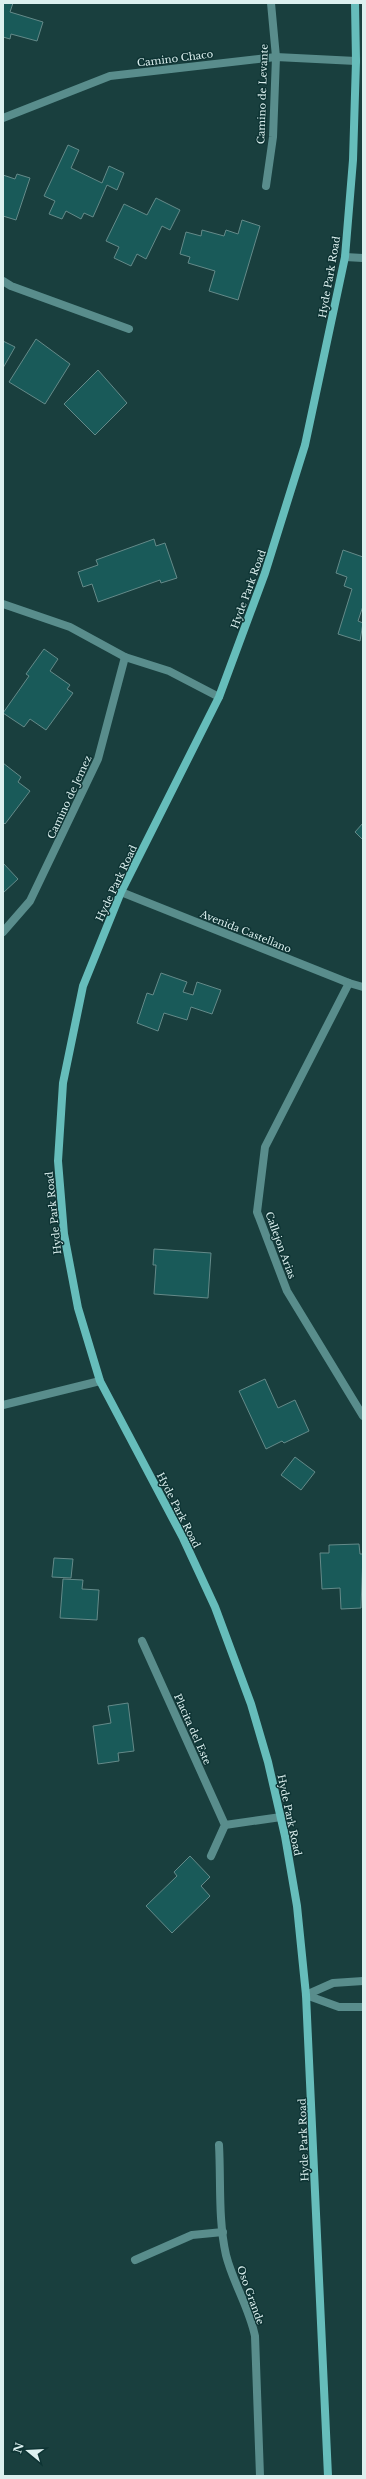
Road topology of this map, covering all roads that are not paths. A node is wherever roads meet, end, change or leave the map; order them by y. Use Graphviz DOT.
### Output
graph roads {
  1 [pos="270,3"];
  2 [pos="355,3"];
  3 [pos="276,57"];
  4 [pos="356,61"];
  5 [pos="3,118"];
  6 [pos="266,186"];
  7 [pos="345,257"];
  8 [pos="363,258"];
  9 [pos="3,281"];
  10 [pos="129,329"];
  11 [pos="3,604"];
  12 [pos="125,657"];
  13 [pos="219,697"];
  14 [pos="121,892"];
  15 [pos="3,932"];
  16 [pos="349,983"];
  17 [pos="363,986"];
  18 [pos="100,1381"];
  19 [pos="3,1405"];
  20 [pos="363,1416"];
  21 [pos="142,1641"];
  22 [pos="281,1817"];
  23 [pos="225,1825"];
  24 [pos="210,1856"];
  25 [pos="363,1980"];
  26 [pos="306,1996"];
  27 [pos="363,2007"];
  28 [pos="219,2145"];
  29 [pos="223,2232"];
  30 [pos="135,2260"];
  31 [pos="260,2476"];
  32 [pos="328,2476"];
  1 -- 3 [label="street, Camino de Levante"];
  2 -- 4 [label="main road, Hyde Park Road"];
  3 -- 4 [label="street, Camino Chaco"];
  3 -- 5 [label="street, Camino Chaco"];
  3 -- 6 [label="street, Camino de Levante"];
  4 -- 7 [label="main road, Hyde Park Road"];
  7 -- 8 [label="street"];
  7 -- 13 [label="main road, Hyde Park Road"];
  9 -- 10 [label="street"];
  11 -- 12 [label="street"];
  12 -- 13 [label="street"];
  12 -- 15 [label="street, Camino de Jemez"];
  13 -- 14 [label="main road, Hyde Park Road"];
  14 -- 16 [label="street, Avenida Castellano"];
  14 -- 18 [label="main road, Hyde Park Road"];
  16 -- 17 [label="street, Avenida Castellano"];
  16 -- 20 [label="street, Callejon Arias"];
  18 -- 19 [label="street"];
  18 -- 22 [label="main road, Hyde Park Road"];
  21 -- 23 [label="street, Placita del Este"];
  22 -- 23 [label="street"];
  22 -- 26 [label="main road, Hyde Park Road"];
  23 -- 24 [label="street"];
  25 -- 26 [label="street"];
  26 -- 27 [label="street"];
  26 -- 32 [label="main road, Hyde Park Road"];
  28 -- 29 [label="street, Oso Grande"];
  29 -- 30 [label="street"];
  29 -- 31 [label="street, Oso Grande"];
}
